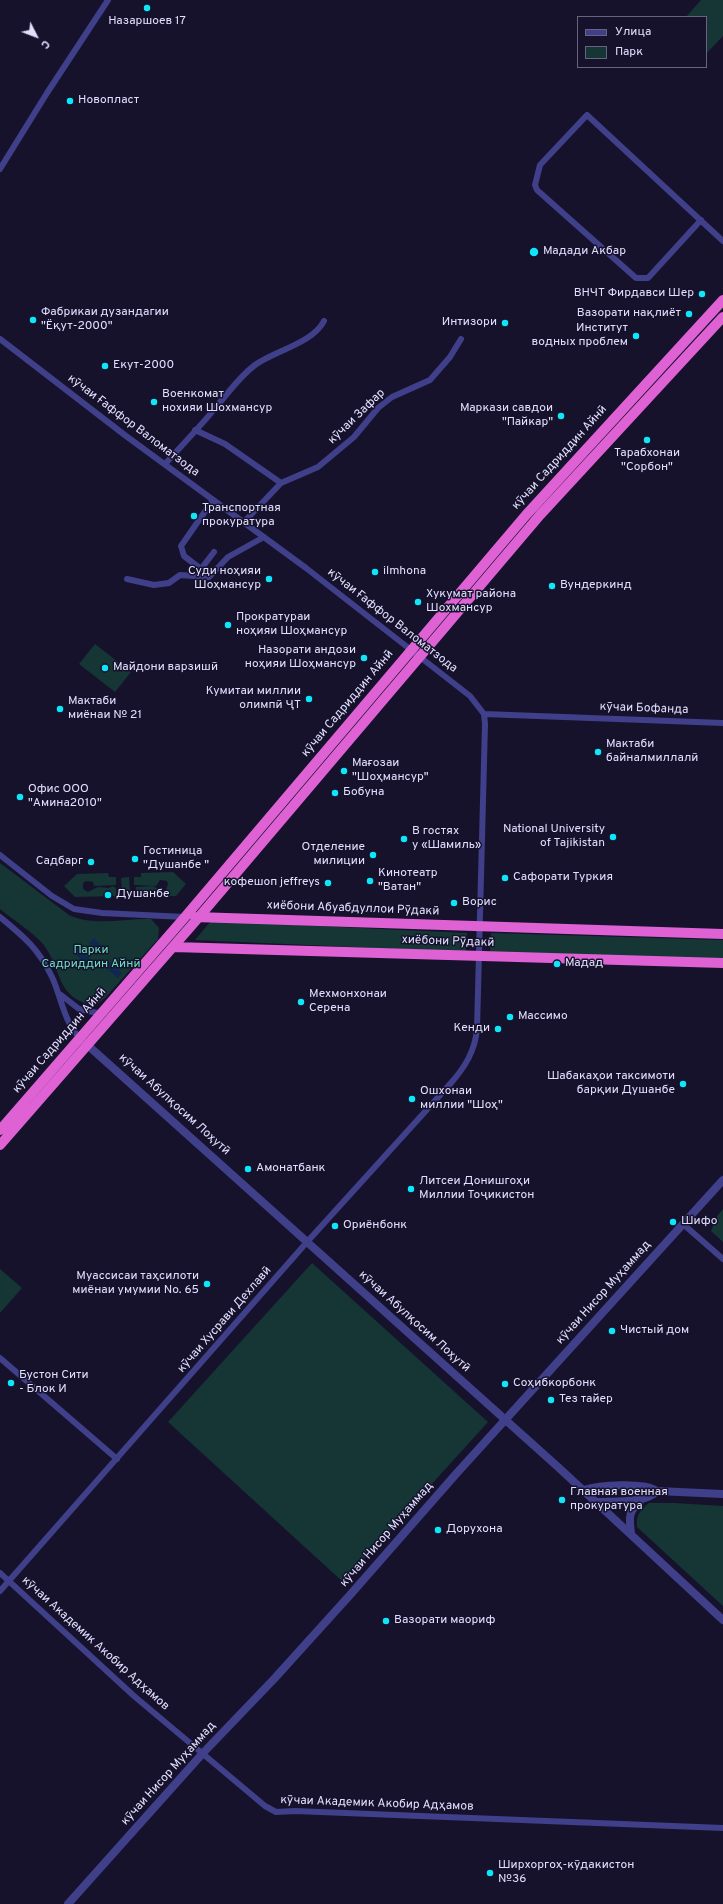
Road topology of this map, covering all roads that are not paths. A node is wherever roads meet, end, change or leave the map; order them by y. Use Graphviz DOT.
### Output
graph roads {
  1 [pos="108,0"];
  2 [pos="0,169"];
  3 [pos="701,220"];
  4 [pos="723,241"];
  5 [pos="723,300"];
  6 [pos="723,317"];
  7 [pos="324,321"];
  8 [pos="0,339"];
  9 [pos="461,339"];
  10 [pos="633,397"];
  11 [pos="641,404"];
  12 [pos="195,430"];
  13 [pos="165,464"];
  14 [pos="281,483"];
  15 [pos="551,486"];
  16 [pos="559,493"];
  17 [pos="214,500"];
  18 [pos="244,522"];
  19 [pos="264,537"];
  20 [pos="506,538"];
  21 [pos="515,545"];
  22 [pos="214,552"];
  23 [pos="127,579"];
  24 [pos="411,650"];
  25 [pos="420,657"];
  26 [pos="484,714"];
  27 [pos="723,723"];
  28 [pos="288,795"];
  29 [pos="296,802"];
  30 [pos="0,856"];
  31 [pos="0,917"];
  32 [pos="185,917"];
  33 [pos="199,917"];
  34 [pos="478,925"];
  35 [pos="723,934"];
  36 [pos="173,947"];
  37 [pos="478,956"];
  38 [pos="723,963"];
  39 [pos="60,994"];
  40 [pos="101,1014"];
  41 [pos="113,1015"];
  42 [pos="84,1041"];
  43 [pos="0,1130"];
  44 [pos="0,1145"];
  45 [pos="723,1180"];
  46 [pos="683,1224"];
  47 [pos="308,1242"];
  48 [pos="723,1260"];
  49 [pos="0,1358"];
  50 [pos="505,1420"];
  51 [pos="117,1459"];
  52 [pos="584,1490"];
  53 [pos="657,1491"];
  54 [pos="723,1494"];
  55 [pos="641,1500"];
  56 [pos="597,1502"];
  57 [pos="631,1534"];
  58 [pos="0,1573"];
  59 [pos="9,1581"];
  60 [pos="0,1591"];
  61 [pos="723,1620"];
  62 [pos="203,1753"];
  63 [pos="723,1828"];
  64 [pos="68,1904"];
  1 -- 2 [label="street"];
  3 -- 3 [label="street"];
  3 -- 4 [label="street"];
  5 -- 10 [label="highway, кӯчаи Садриддин Айнӣ"];
  6 -- 11 [label="highway, кӯчаи Садриддин Айнӣ"];
  7 -- 12 [label="street"];
  8 -- 13 [label="street, кӯчаи Ғаффор Валоматзода"];
  9 -- 14 [label="street, кӯчаи Зафар"];
  10 -- 11 [label="street"];
  10 -- 15 [label="highway, кӯчаи Садриддин Айнӣ"];
  11 -- 16 [label="highway, кӯчаи Садриддин Айнӣ"];
  12 -- 13 [label="street"];
  12 -- 14 [label="street"];
  13 -- 17 [label="street, кӯчаи Ғаффор Валоматзода"];
  14 -- 18 [label="street, кӯчаи Зафар"];
  15 -- 16 [label="street"];
  15 -- 20 [label="highway, кӯчаи Садриддин Айнӣ"];
  16 -- 21 [label="highway, кӯчаи Садриддин Айнӣ"];
  17 -- 18 [label="street, кӯчаи Ғаффор Валоматзода"];
  17 -- 22 [label="street"];
  18 -- 19 [label="street, кӯчаи Ғаффор Валоматзода"];
  19 -- 23 [label="street"];
  19 -- 24 [label="street, кӯчаи Ғаффор Валоматзода"];
  20 -- 21 [label="street"];
  20 -- 24 [label="highway, кӯчаи Садриддин Айнӣ"];
  21 -- 25 [label="highway, кӯчаи Садриддин Айнӣ"];
  24 -- 25 [label="street, кӯчаи Ғаффор Валоматзода"];
  24 -- 28 [label="highway, кӯчаи Садриддин Айнӣ"];
  25 -- 26 [label="street, кӯчаи Ғаффор Валоматзода"];
  25 -- 29 [label="highway, кӯчаи Садриддин Айнӣ"];
  26 -- 27 [label="street, кӯчаи Бофанда"];
  26 -- 34 [label="street"];
  28 -- 29 [label="street"];
  28 -- 32 [label="highway, кӯчаи Садриддин Айнӣ"];
  29 -- 33 [label="highway, кӯчаи Садриддин Айнӣ"];
  30 -- 32 [label="street, хиёбони Абуабдуллои Рӯдакӣ"];
  31 -- 39 [label="street"];
  32 -- 33 [label="highway, хиёбони Абуабдуллои Рӯдакӣ"];
  32 -- 40 [label="highway, кӯчаи Садриддин Айнӣ"];
  33 -- 34 [label="highway, хиёбони Абуабдуллои Рӯдакӣ"];
  33 -- 36 [label="highway, кӯчаи Садриддин Айнӣ"];
  34 -- 35 [label="highway, хиёбони Абуабдуллои Рӯдакӣ"];
  34 -- 37 [label="street"];
  36 -- 37 [label="highway, хиёбони Рӯдакӣ"];
  36 -- 41 [label="highway, кӯчаи Садриддин Айнӣ"];
  37 -- 38 [label="highway, хиёбони Рӯдакӣ"];
  37 -- 47 [label="street, кӯчаи Хусрави Дехлавӣ"];
  39 -- 40 [label="street"];
  39 -- 42 [label="street"];
  40 -- 41 [label="street"];
  40 -- 42 [label="highway, кӯчаи Садриддин Айнӣ"];
  41 -- 42 [label="highway, кӯчаи Садриддин Айнӣ"];
  42 -- 43 [label="highway, кӯчаи Садриддин Айнӣ"];
  42 -- 44 [label="highway, кӯчаи Садриддин Айнӣ"];
  42 -- 47 [label="street, кӯчаи Абулқосим Лоҳутӣ"];
  45 -- 46 [label="street, кӯчаи Нисор Муҳаммад"];
  46 -- 48 [label="street"];
  46 -- 50 [label="street, кӯчаи Нисор Муҳаммад"];
  47 -- 50 [label="street, кӯчаи Абулқосим Лоҳутӣ"];
  47 -- 51 [label="street, кӯчаи Хусрави Дехлавӣ"];
  49 -- 51 [label="street"];
  50 -- 52 [label="street, кӯчаи Абулқосим Лоҳутӣ"];
  50 -- 62 [label="street, кӯчаи Нисор Муҳаммад"];
  51 -- 59 [label="street, кӯчаи Хусрави Дехлавӣ"];
  52 -- 53 [label="street"];
  52 -- 56 [label="street, кӯчаи Абулқосим Лоҳутӣ"];
  53 -- 54 [label="street"];
  53 -- 55 [label="street"];
  55 -- 56 [label="street"];
  55 -- 57 [label="street"];
  56 -- 57 [label="street, кӯчаи Абулқосим Лоҳутӣ"];
  57 -- 61 [label="street, кӯчаи Абулқосим Лоҳутӣ"];
  58 -- 59 [label="street, кӯчаи Академик Акобир Адҳамов"];
  59 -- 60 [label="street, кӯчаи Хусрави Дехлавӣ"];
  59 -- 62 [label="street, кӯчаи Академик Акобир Адҳамов"];
  62 -- 63 [label="street, кӯчаи Академик Акобир Адҳамов"];
  62 -- 64 [label="street, кӯчаи Нисор Муҳаммад"];
}
